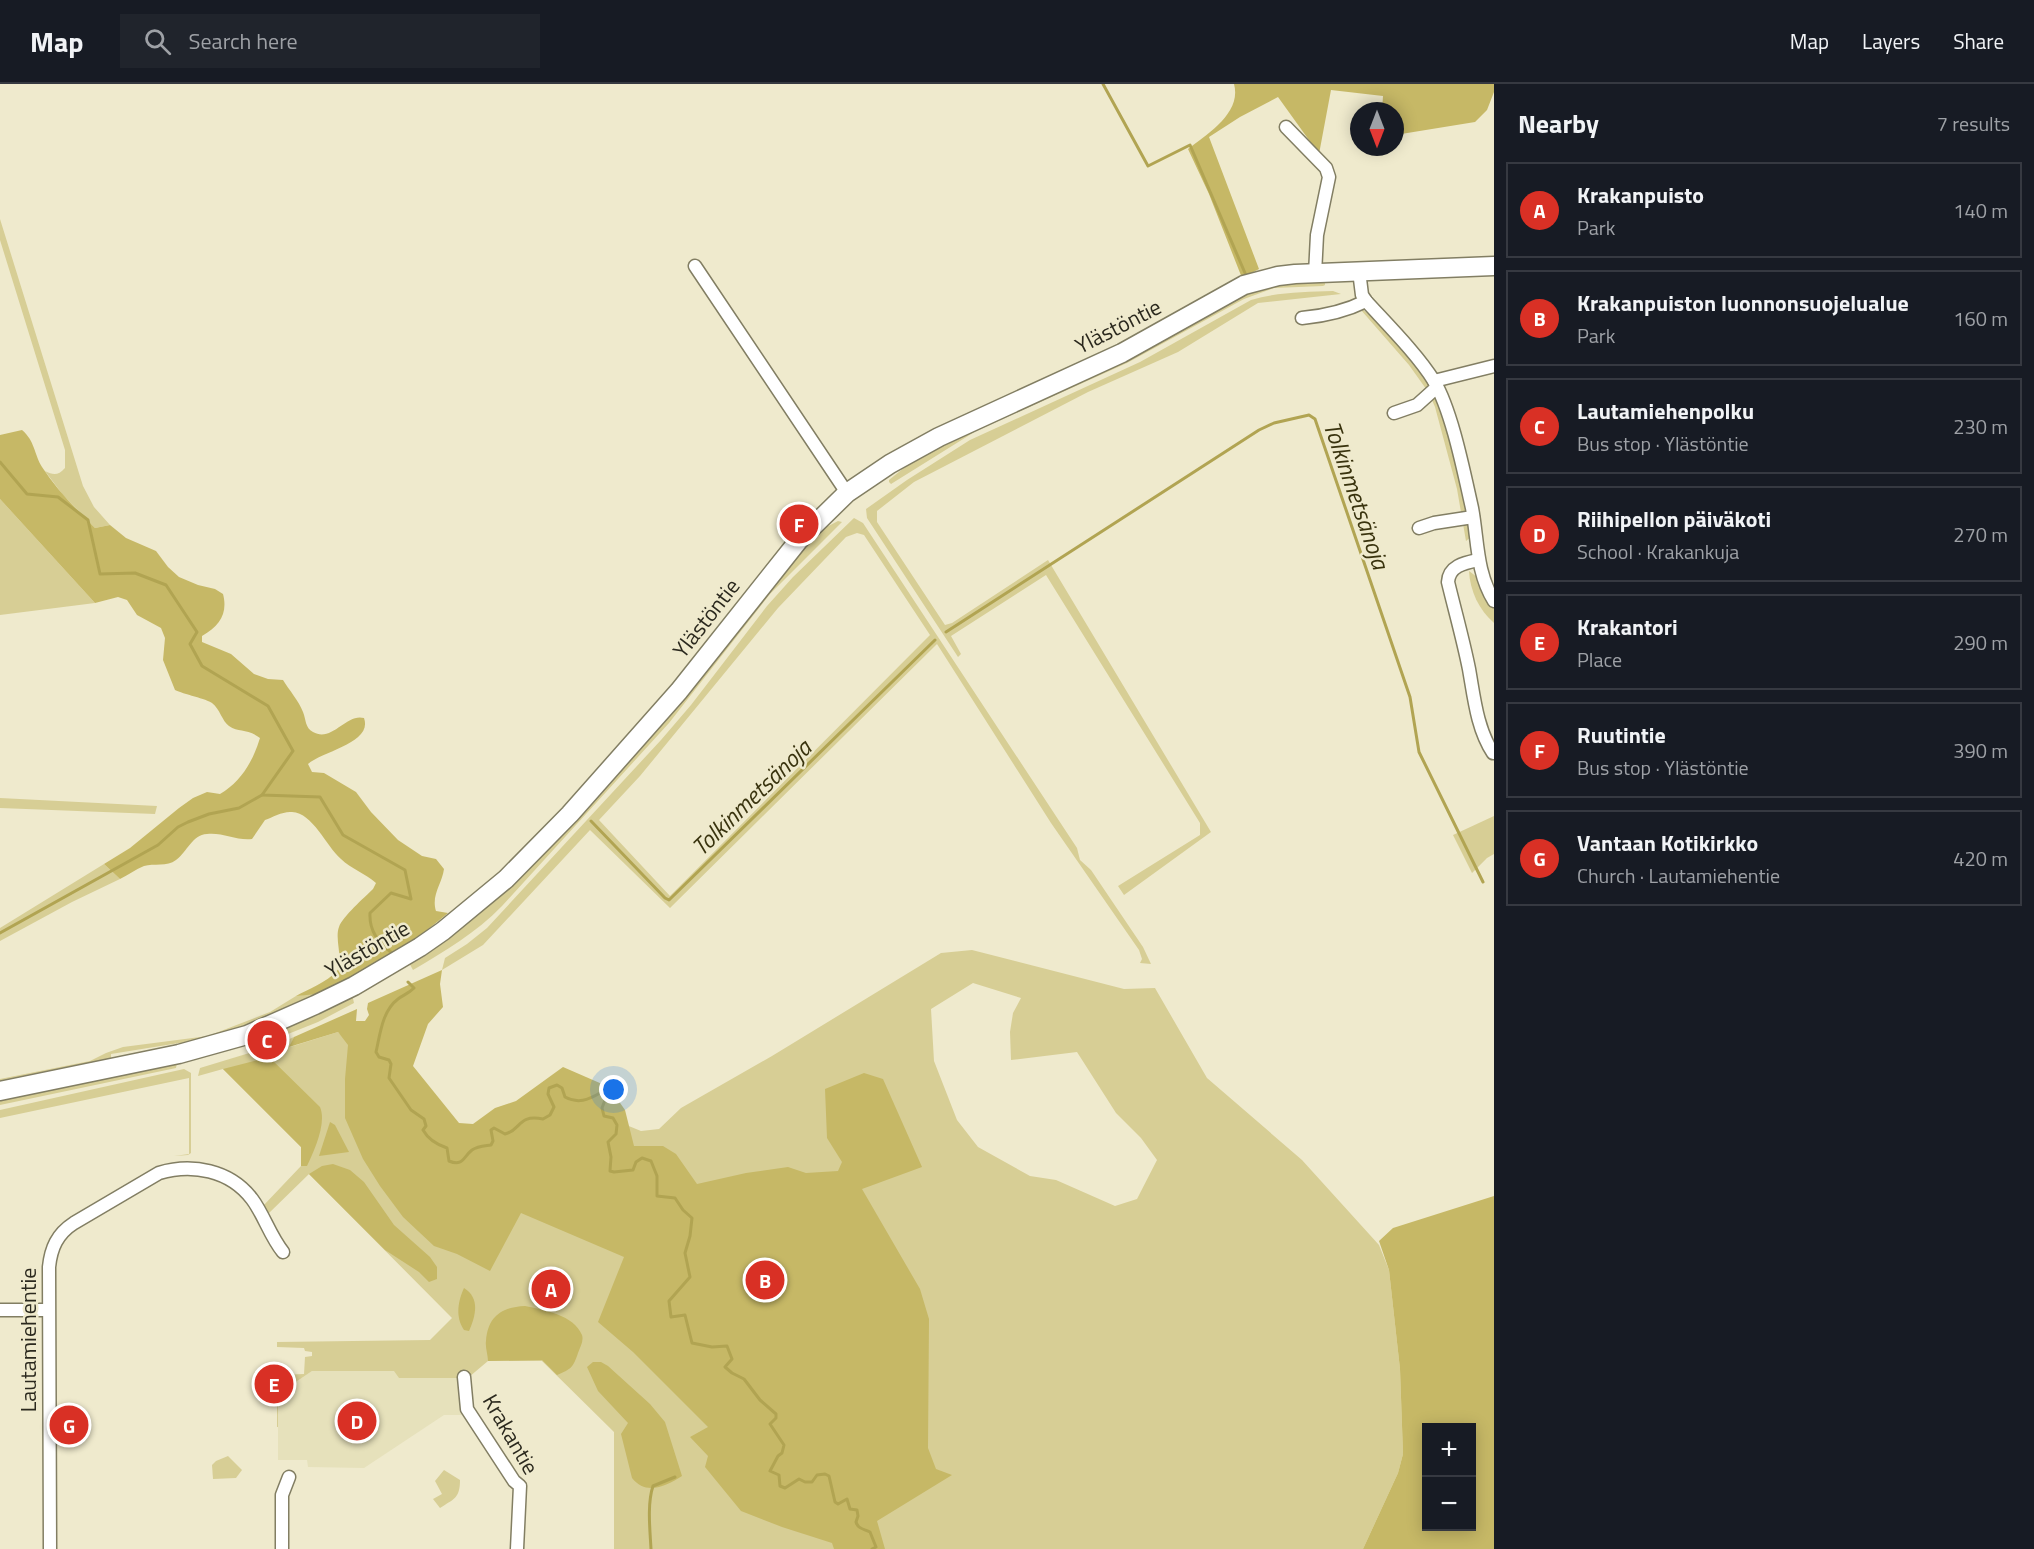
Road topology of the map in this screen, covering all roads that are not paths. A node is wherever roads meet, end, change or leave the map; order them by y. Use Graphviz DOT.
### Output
graph roads {
  1 [pos="1286,127"];
  2 [pos="695,266"];
  3 [pos="1494,266"];
  4 [pos="1359,271"];
  5 [pos="1315,274"];
  6 [pos="1366,301"];
  7 [pos="1302,318"];
  8 [pos="1494,366"];
  9 [pos="1436,384"];
  10 [pos="1394,413"];
  11 [pos="847,493"];
  12 [pos="1473,517"];
  13 [pos="1419,528"];
  14 [pos="1478,560"];
  15 [pos="1494,601"];
  16 [pos="1494,753"];
  17 [pos="0,1091"];
  18 [pos="283,1252"];
  19 [pos="0,1310"];
  20 [pos="48,1310"];
  21 [pos="464,1377"];
  22 [pos="289,1477"];
  23 [pos="50,1549"];
  24 [pos="282,1549"];
  25 [pos="517,1549"];
  1 -- 5 [label="street"];
  2 -- 11 [label="street"];
  3 -- 4 [label="main road, Ylästöntie"];
  4 -- 5 [label="main road, Ylästöntie"];
  4 -- 6 [label="street"];
  5 -- 11 [label="main road, Ylästöntie"];
  6 -- 7 [label="street"];
  6 -- 9 [label="street"];
  8 -- 9 [label="street"];
  9 -- 10 [label="street"];
  9 -- 12 [label="street"];
  11 -- 17 [label="main road, Ylästöntie"];
  12 -- 13 [label="street"];
  12 -- 14 [label="street"];
  14 -- 15 [label="street"];
  14 -- 16 [label="street"];
  18 -- 20 [label="street, Lautamiehentie"];
  19 -- 20 [label="street"];
  20 -- 23 [label="street, Lautamiehentie"];
  21 -- 25 [label="street, Krakantie"];
  22 -- 24 [label="street"];
}
